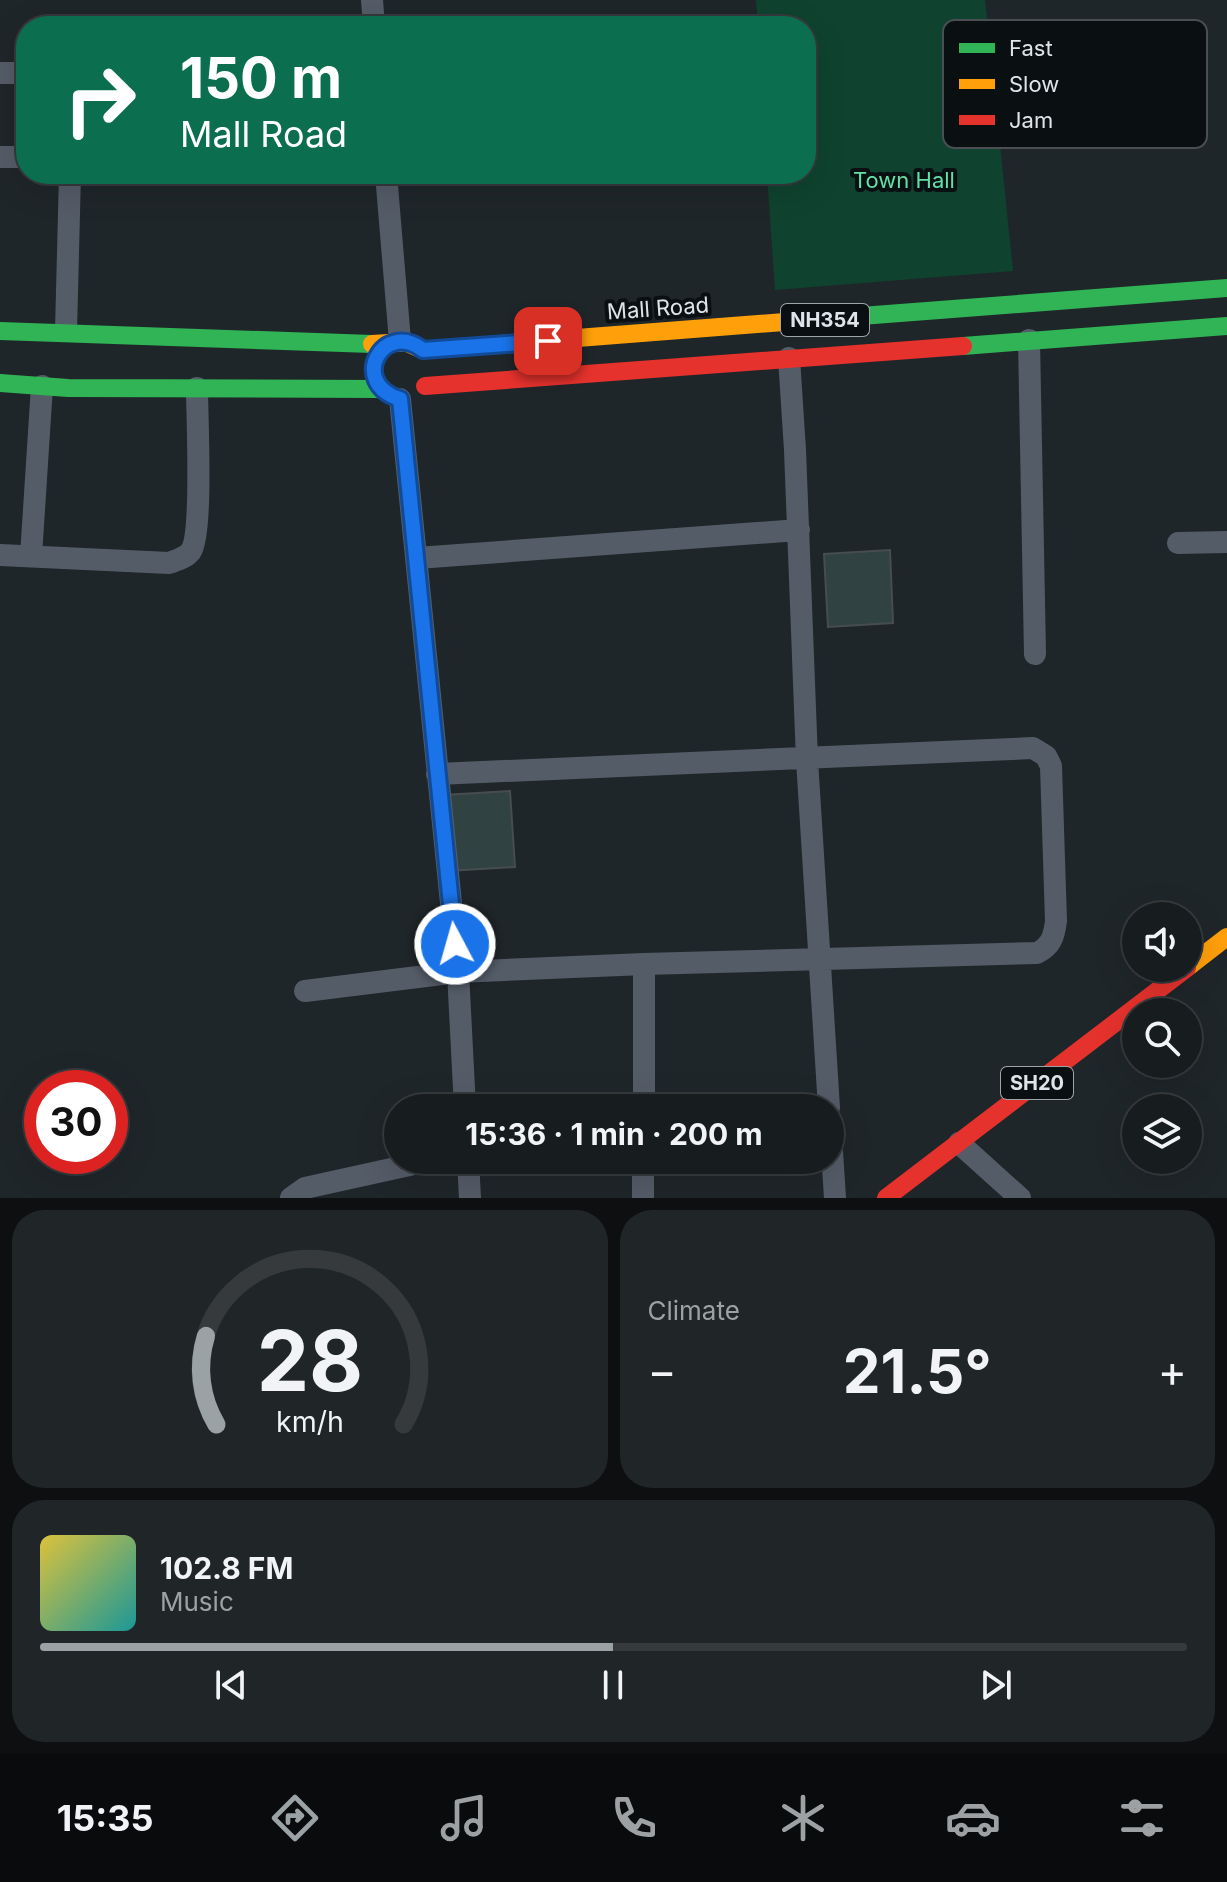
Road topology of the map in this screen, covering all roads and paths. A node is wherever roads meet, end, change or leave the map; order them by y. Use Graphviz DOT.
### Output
graph roads {
  1 [pos="70,184"];
  2 [pos="386,184"];
  3 [pos="1227,288"];
  4 [pos="1227,326"];
  5 [pos="0,331"];
  6 [pos="66,331"];
  7 [pos="1029,340"];
  8 [pos="393,343"];
  9 [pos="423,350"];
  10 [pos="789,358"];
  11 [pos="382,382"];
  12 [pos="0,383"];
  13 [pos="42,386"];
  14 [pos="425,386"];
  15 [pos="197,388"];
  16 [pos="799,530"];
  17 [pos="1227,542"];
  18 [pos="1178,543"];
  19 [pos="0,555"];
  20 [pos="31,556"];
  21 [pos="417,558"];
  22 [pos="1035,654"];
  23 [pos="807,760"];
  24 [pos="437,774"];
  25 [pos="1227,937"];
  26 [pos="1202,956"];
  27 [pos="820,959"];
  28 [pos="644,964"];
  29 [pos="458,972"];
  30 [pos="1169,982"];
  31 [pos="305,991"];
  32 [pos="464,1094"];
  33 [pos="644,1094"];
  34 [pos="828,1094"];
  35 [pos="959,1143"];
  36 [pos="384,1171"];
  37 [pos="469,1174"];
  38 [pos="643,1174"];
  39 [pos="833,1174"];
  40 [pos="291,1198"];
  41 [pos="470,1198"];
  42 [pos="643,1198"];
  43 [pos="835,1198"];
  44 [pos="886,1198"];
  45 [pos="1020,1198"];
  1 -- 6 [label="street"];
  2 -- 8 [label="street"];
  3 -- 9 [label="main road, Mall Road / NH354"];
  4 -- 7 [label="main road, NH354"];
  5 -- 6 [label="main road, Mall Road / NH354"];
  6 -- 8 [label="main road, Mall Road / NH354"];
  7 -- 10 [label="main road, NH354"];
  7 -- 22 [label="street"];
  8 -- 9 [label="main road, Mall Road / NH354"];
  8 -- 11 [label="main road"];
  9 -- 14 [label="main road"];
  10 -- 14 [label="main road, NH354"];
  10 -- 16 [label="street"];
  11 -- 14 [label="main road, NH354"];
  11 -- 15 [label="main road"];
  11 -- 21 [label="street"];
  12 -- 13 [label="main road"];
  13 -- 15 [label="main road"];
  13 -- 20 [label="street"];
  15 -- 20 [label="street"];
  16 -- 21 [label="street"];
  16 -- 23 [label="street"];
  17 -- 18 [label="street"];
  19 -- 20 [label="street"];
  21 -- 24 [label="street"];
  23 -- 24 [label="street"];
  23 -- 27 [label="street"];
  23 -- 27 [label="street"];
  24 -- 29 [label="street"];
  25 -- 26 [label="main road, SH20"];
  27 -- 28 [label="street"];
  27 -- 34 [label="street"];
  28 -- 29 [label="street"];
  28 -- 33 [label="street"];
  29 -- 31 [label="street"];
  29 -- 32 [label="street"];
  30 -- 35 [label="main road, SH20"];
  35 -- 44 [label="main road, SH20"];
  35 -- 45 [label="street"];
  36 -- 40 [label="street"];
  37 -- 41 [label="street"];
  38 -- 42 [label="street"];
  39 -- 43 [label="street"];
}
